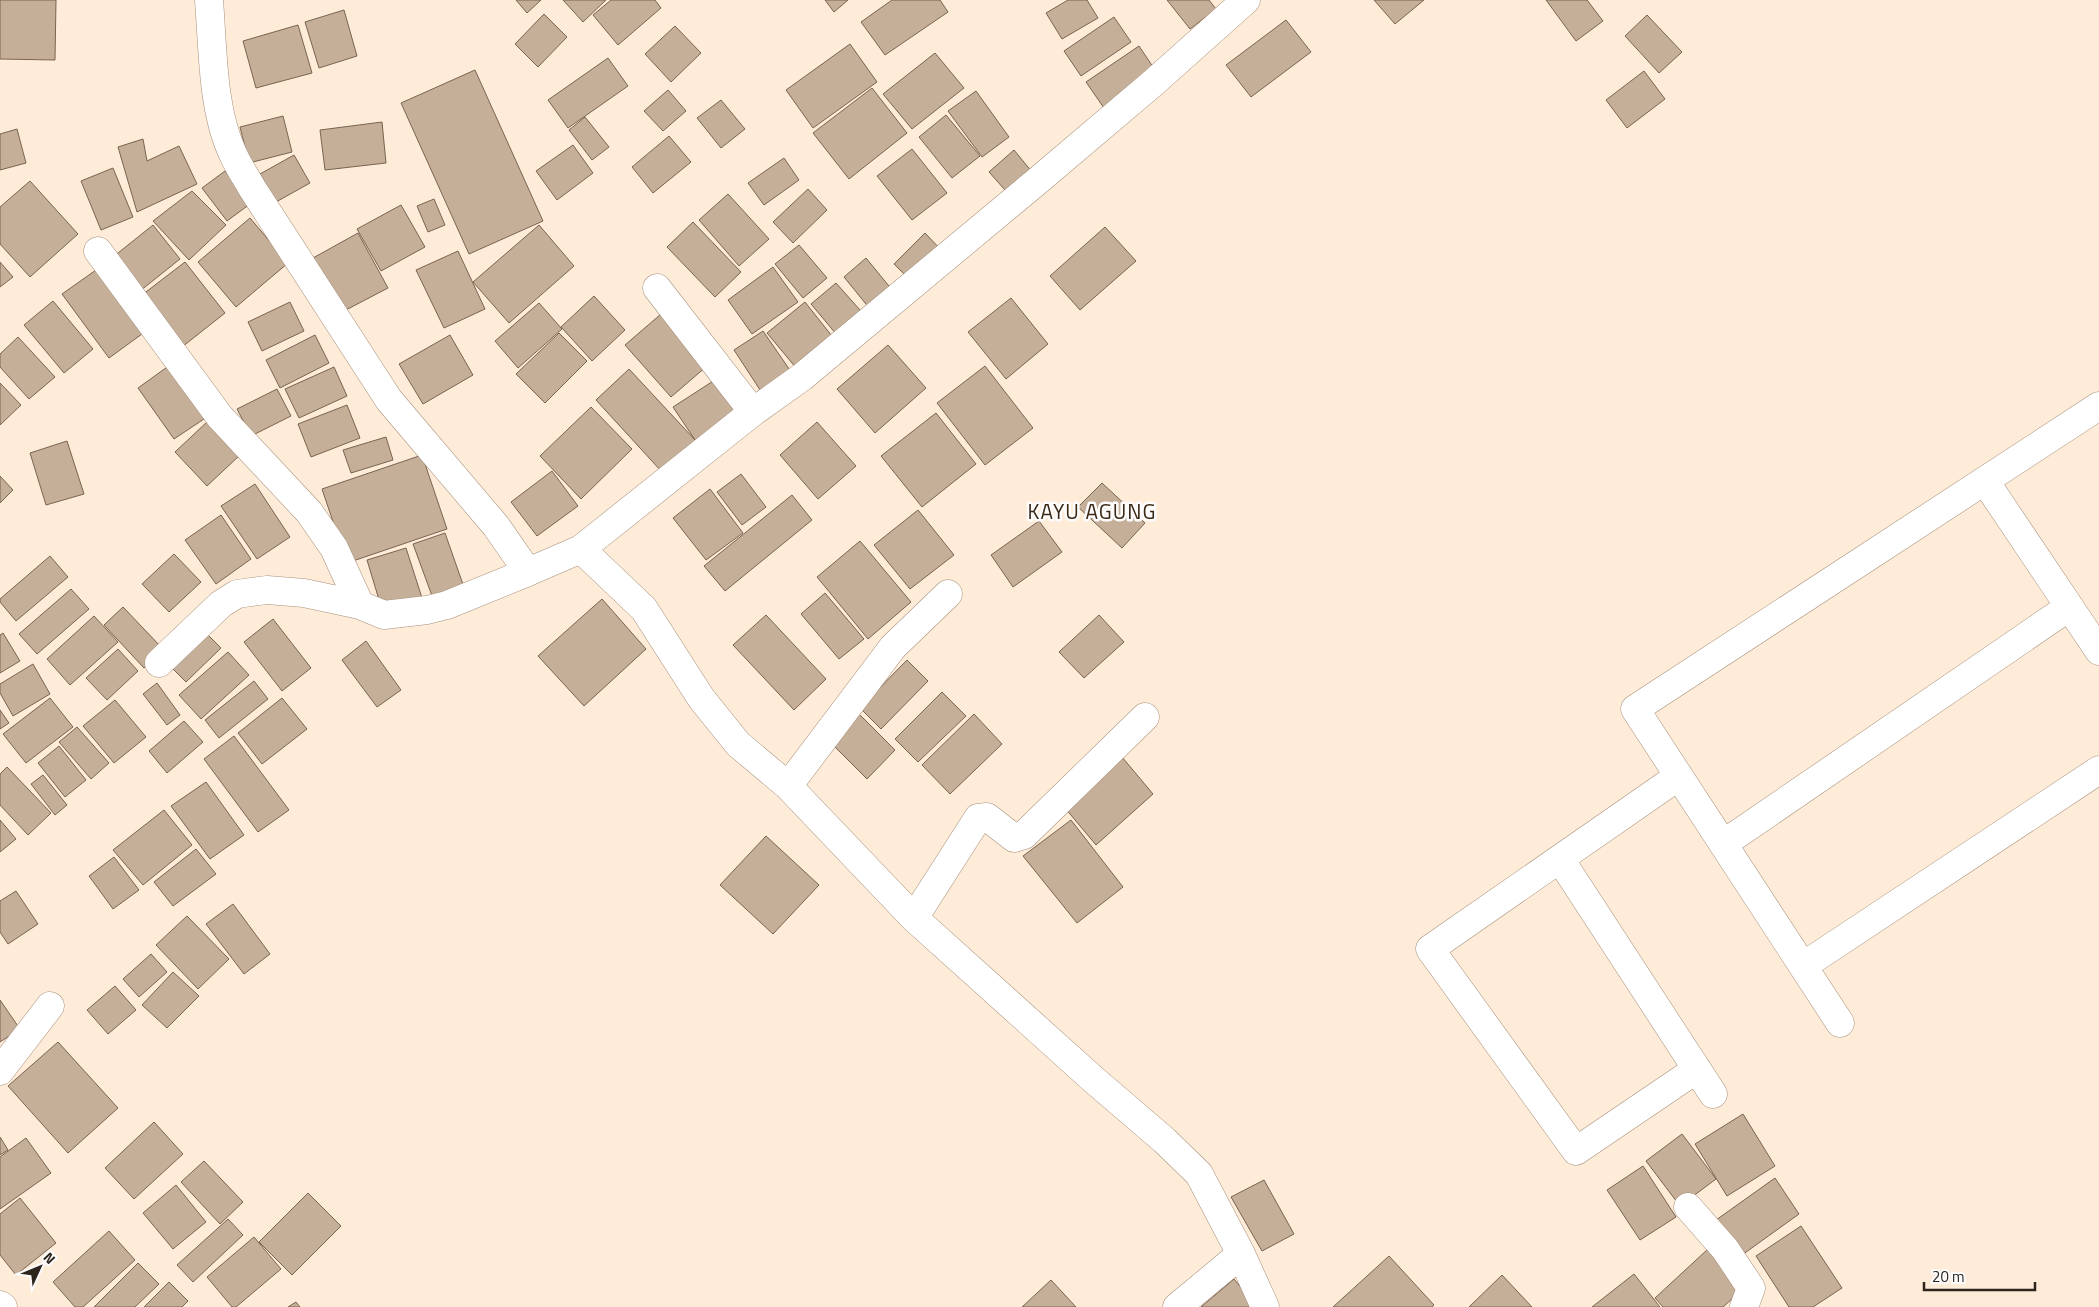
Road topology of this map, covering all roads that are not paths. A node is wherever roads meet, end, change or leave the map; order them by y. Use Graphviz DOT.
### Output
graph roads {
  1 [pos="209,0"];
  2 [pos="1246,0"];
  3 [pos="98,251"];
  4 [pos="657,288"];
  5 [pos="2099,406"];
  6 [pos="753,412"];
  7 [pos="1985,481"];
  8 [pos="582,549"];
  9 [pos="528,572"];
  10 [pos="948,594"];
  11 [pos="360,605"];
  12 [pos="2069,607"];
  13 [pos="2099,651"];
  14 [pos="160,664"];
  15 [pos="1145,717"];
  16 [pos="2099,770"];
  17 [pos="1679,776"];
  18 [pos="788,786"];
  19 [pos="1723,844"];
  20 [pos="1560,858"];
  21 [pos="914,918"];
  22 [pos="1803,966"];
  23 [pos="50,1006"];
  24 [pos="1840,1023"];
  25 [pos="1697,1069"];
  26 [pos="0,1072"];
  27 [pos="1713,1094"];
  28 [pos="1688,1207"];
  29 [pos="1241,1254"];
  30 [pos="0,1305"];
  31 [pos="3,1307"];
  32 [pos="1177,1307"];
  33 [pos="1265,1307"];
  34 [pos="1744,1307"];
  1 -- 9 [label="street"];
  2 -- 6 [label="street"];
  3 -- 11 [label="street"];
  4 -- 6 [label="street"];
  5 -- 7 [label="street"];
  6 -- 8 [label="street"];
  7 -- 12 [label="street"];
  7 -- 17 [label="street"];
  8 -- 9 [label="street"];
  8 -- 18 [label="street"];
  9 -- 11 [label="street"];
  10 -- 18 [label="street"];
  11 -- 14 [label="street"];
  12 -- 13 [label="street"];
  12 -- 19 [label="street"];
  15 -- 21 [label="street"];
  16 -- 22 [label="street"];
  17 -- 19 [label="street"];
  17 -- 20 [label="street"];
  18 -- 21 [label="street"];
  19 -- 22 [label="street"];
  20 -- 25 [label="street"];
  20 -- 25 [label="street"];
  21 -- 29 [label="street"];
  22 -- 24 [label="street"];
  23 -- 26 [label="street"];
  25 -- 27 [label="street"];
  28 -- 34 [label="street"];
  29 -- 32 [label="street"];
  29 -- 33 [label="street"];
  30 -- 31 [label="street"];
}
